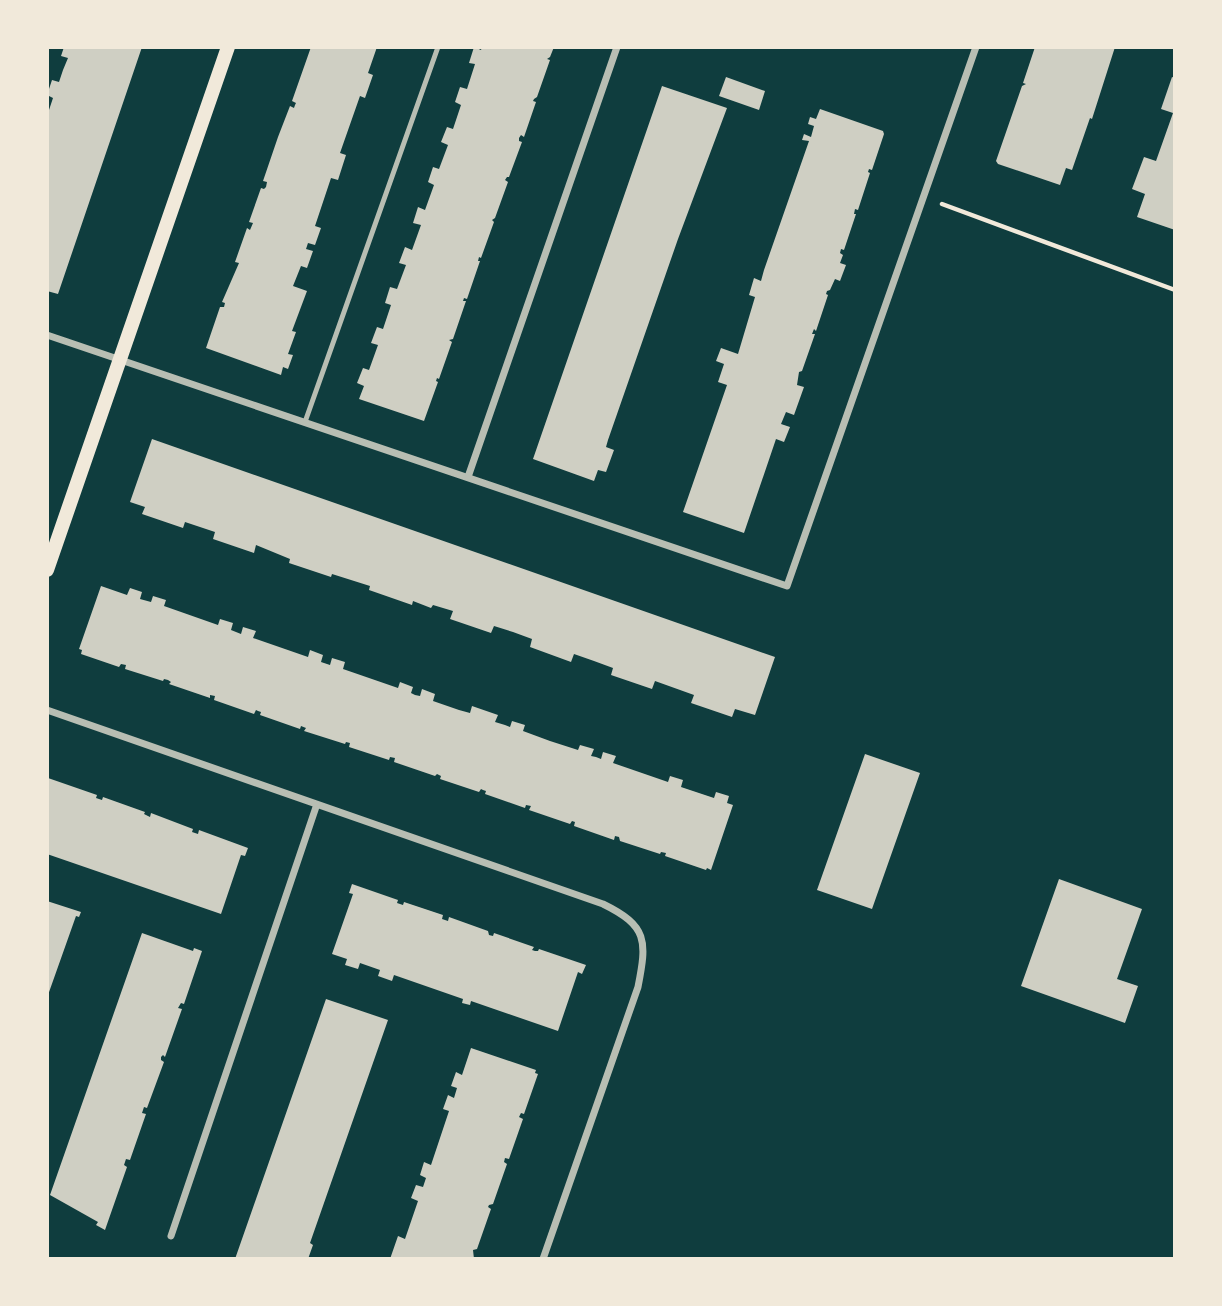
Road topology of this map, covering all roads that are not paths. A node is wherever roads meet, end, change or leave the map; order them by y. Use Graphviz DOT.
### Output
graph roads {
  1 [pos="228,47"];
  2 [pos="438,47"];
  3 [pos="617,47"];
  4 [pos="976,47"];
  5 [pos="47,335"];
  6 [pos="119,359"];
  7 [pos="305,422"];
  8 [pos="468,477"];
  9 [pos="47,570"];
  10 [pos="47,710"];
  11 [pos="317,804"];
  12 [pos="171,1236"];
  13 [pos="543,1259"];
  1 -- 6 [label="main road"];
  2 -- 7 [label="lane"];
  3 -- 8 [label="street"];
  4 -- 8 [label="street"];
  5 -- 6 [label="street"];
  6 -- 7 [label="street"];
  6 -- 9 [label="main road"];
  7 -- 8 [label="street"];
  10 -- 11 [label="street"];
  11 -- 12 [label="street"];
  11 -- 13 [label="street"];
}
